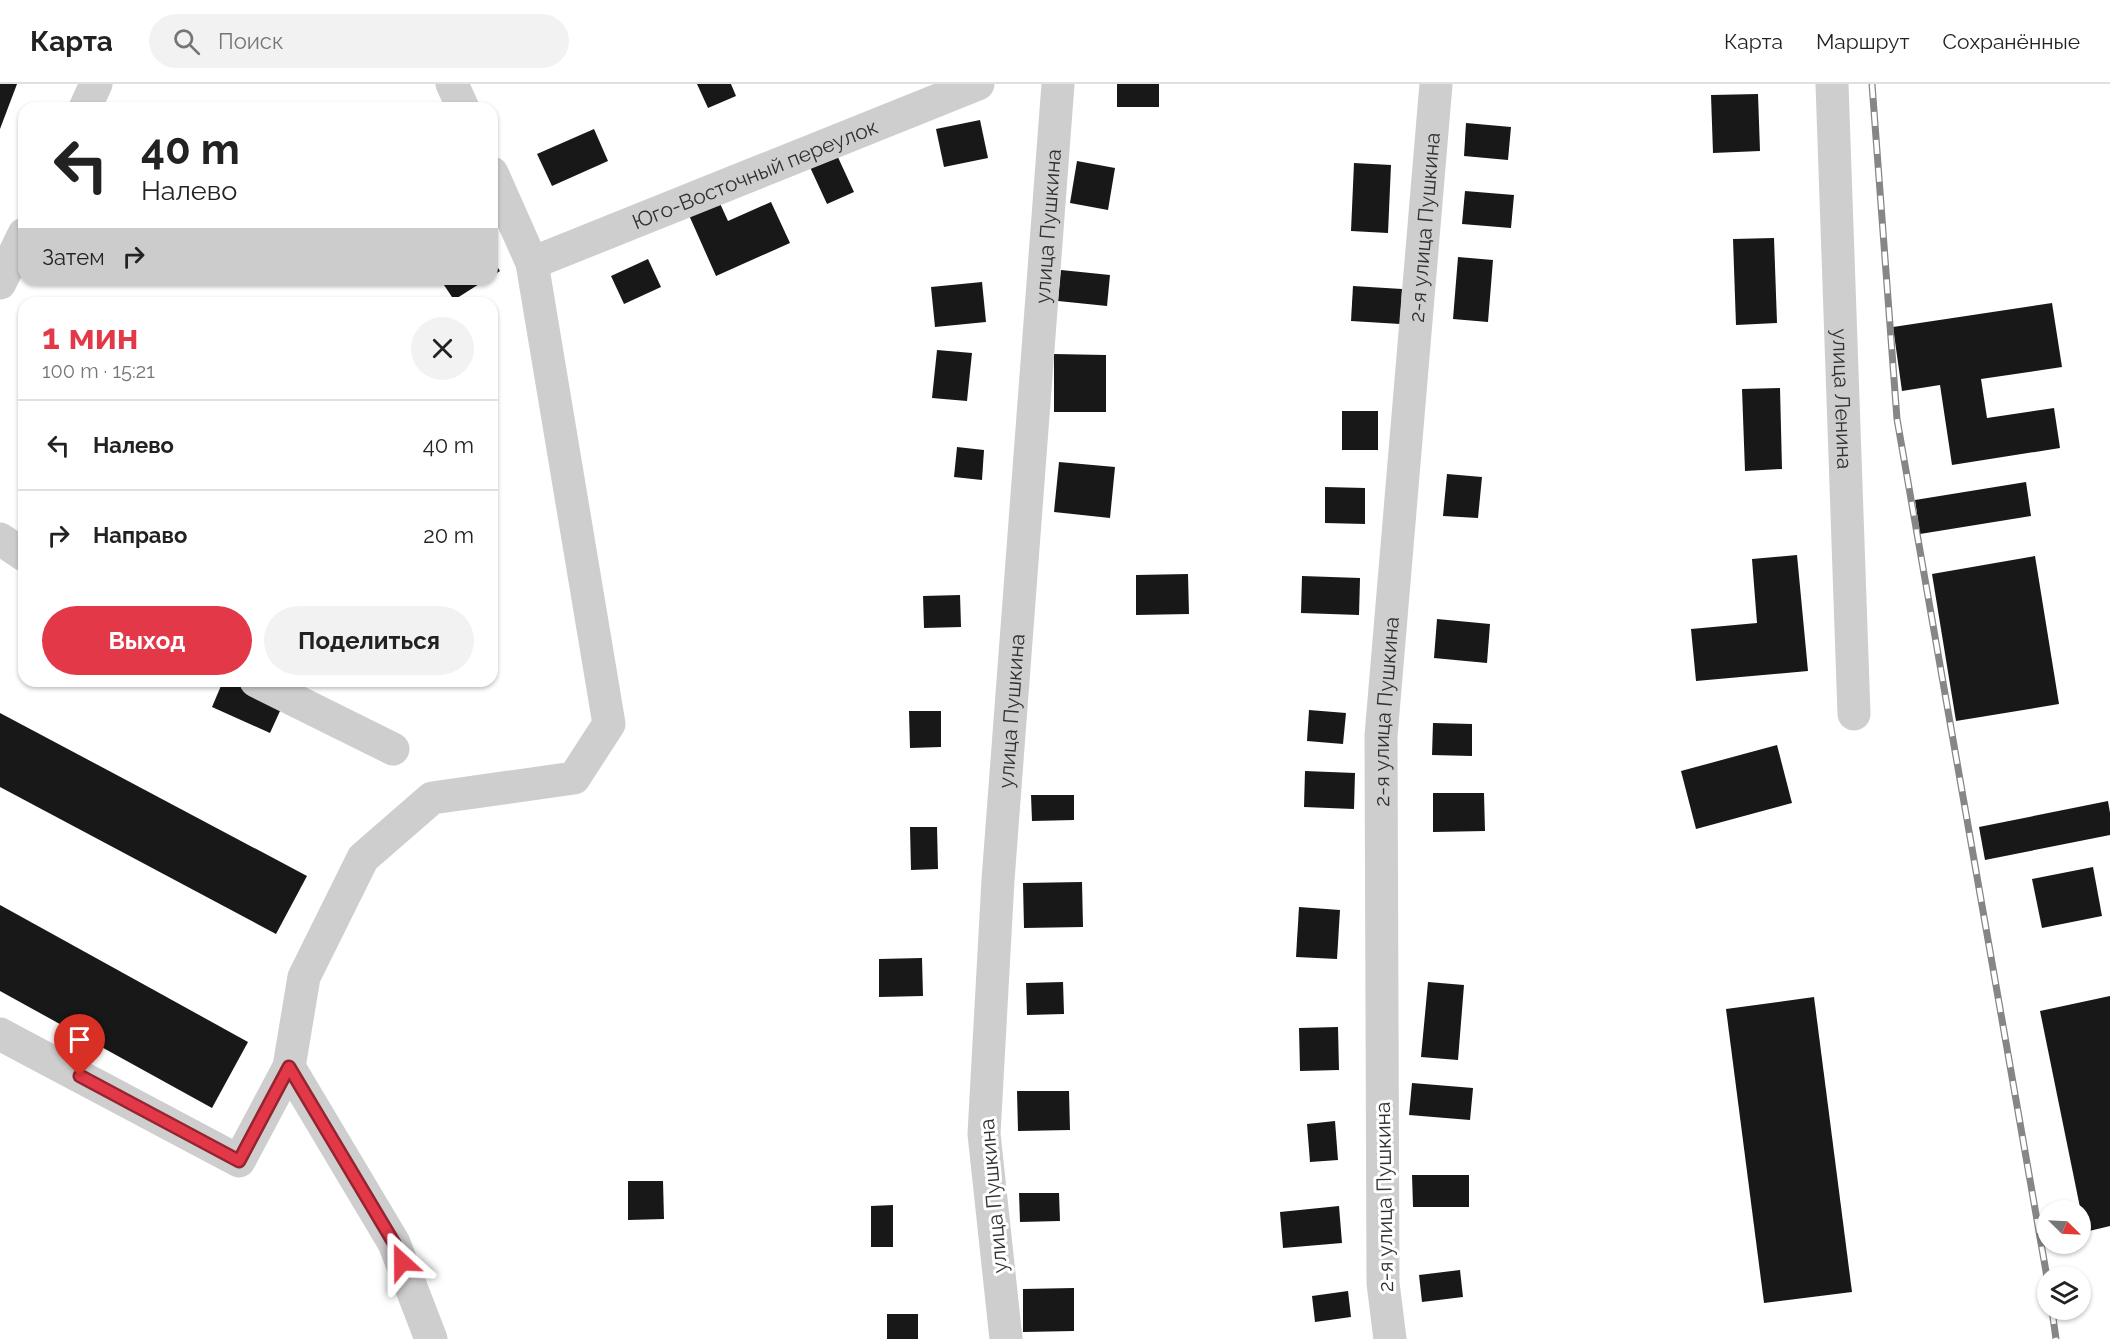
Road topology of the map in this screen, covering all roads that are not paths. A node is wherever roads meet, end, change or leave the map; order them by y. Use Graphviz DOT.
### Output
graph roads {
  1 [pos="96,84"];
  2 [pos="452,84"];
  3 [pos="978,84"];
  4 [pos="1059,84"];
  5 [pos="1436,84"];
  6 [pos="1832,84"];
  7 [pos="88,102"];
  8 [pos="460,102"];
  9 [pos="498,186"];
  10 [pos="18,246"];
  11 [pos="532,263"];
  12 [pos="0,284"];
  13 [pos="0,539"];
  14 [pos="18,551"];
  15 [pos="268,687"];
  16 [pos="1854,714"];
  17 [pos="393,749"];
  18 [pos="0,1034"];
  19 [pos="289,1067"];
  20 [pos="431,1339"];
  21 [pos="1006,1339"];
  22 [pos="1390,1339"];
  1 -- 7 [label="street"];
  2 -- 8 [label="street"];
  3 -- 11 [label="street, Юго-Восточный переулок"];
  4 -- 21 [label="street, улица Пушкина"];
  5 -- 22 [label="street, 2-я улица Пушкина"];
  6 -- 16 [label="street, улица Ленина"];
  9 -- 11 [label="street"];
  10 -- 12 [label="street"];
  11 -- 19 [label="street"];
  13 -- 14 [label="street"];
  15 -- 17 [label="street"];
  18 -- 19 [label="street"];
  19 -- 20 [label="street"];
}
